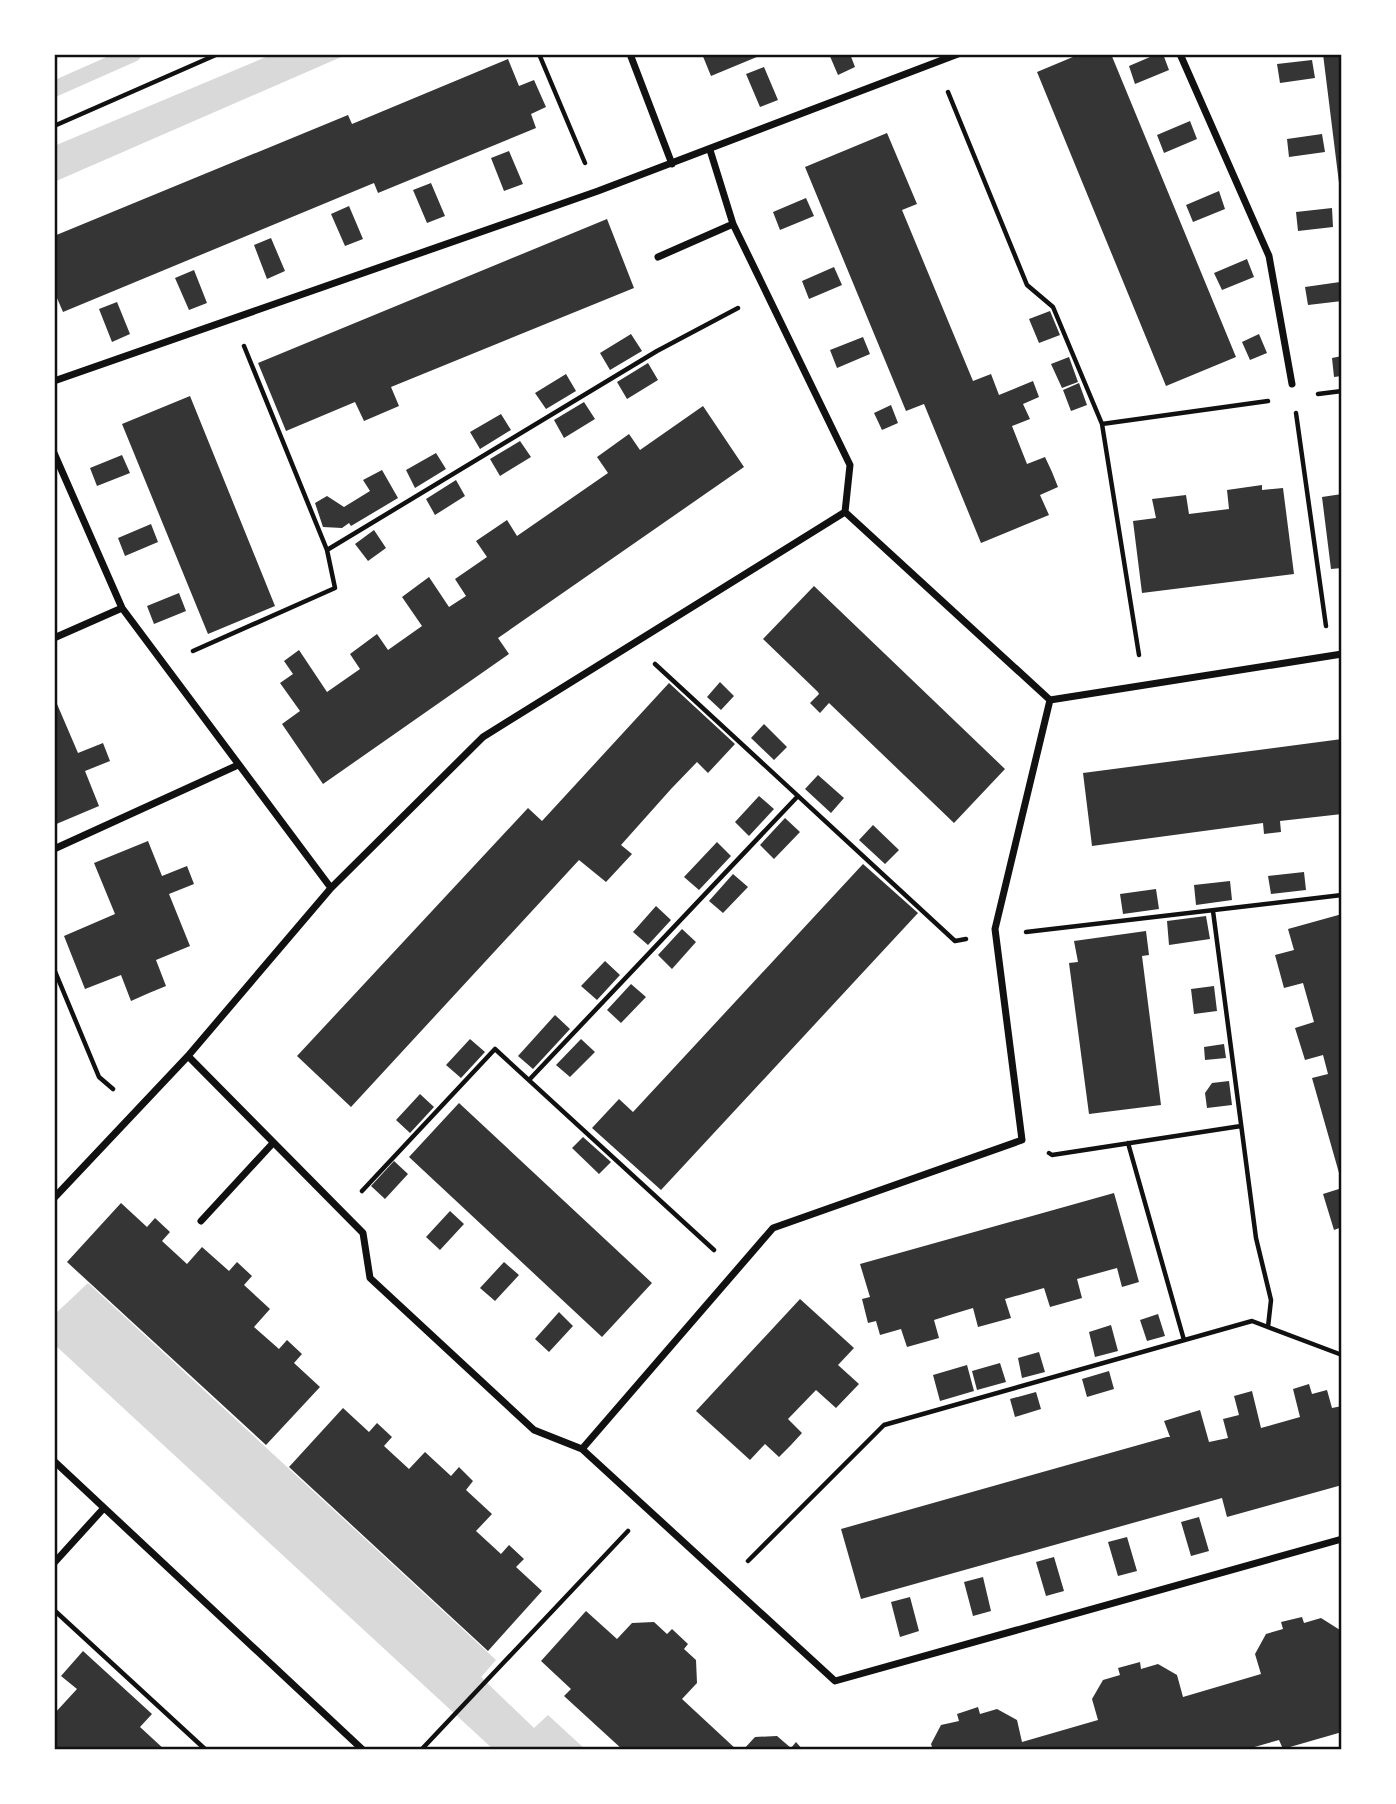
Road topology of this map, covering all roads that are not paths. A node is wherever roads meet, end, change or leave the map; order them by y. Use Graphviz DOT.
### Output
graph roads {
  1 [pos="630,54"];
  2 [pos="958,54"];
  3 [pos="1180,54"];
  4 [pos="710,150"];
  5 [pos="673,164"];
  6 [pos="733,224"];
  7 [pos="658,257"];
  8 [pos="54,382"];
  9 [pos="1292,384"];
  10 [pos="54,453"];
  11 [pos="845,512"];
  12 [pos="122,608"];
  13 [pos="54,638"];
  14 [pos="1342,654"];
  15 [pos="1050,700"];
  16 [pos="238,765"];
  17 [pos="54,849"];
  18 [pos="331,888"];
  19 [pos="188,1056"];
  20 [pos="273,1143"];
  21 [pos="54,1198"];
  22 [pos="201,1221"];
  23 [pos="582,1449"];
  24 [pos="54,1461"];
  25 [pos="103,1509"];
  26 [pos="1342,1539"];
  27 [pos="54,1563"];
  28 [pos="363,1750"];
  1 -- 5 [label="street"];
  2 -- 4 [label="street"];
  3 -- 9 [label="street"];
  4 -- 5 [label="street"];
  4 -- 6 [label="street"];
  5 -- 8 [label="street"];
  6 -- 7 [label="street"];
  6 -- 11 [label="street"];
  10 -- 12 [label="street"];
  11 -- 15 [label="street"];
  11 -- 18 [label="street"];
  12 -- 13 [label="street"];
  12 -- 16 [label="street"];
  14 -- 15 [label="street"];
  15 -- 23 [label="street"];
  16 -- 17 [label="street"];
  16 -- 18 [label="street"];
  18 -- 19 [label="street"];
  19 -- 20 [label="street"];
  19 -- 21 [label="street"];
  20 -- 22 [label="street"];
  20 -- 23 [label="street"];
  23 -- 26 [label="street"];
  24 -- 25 [label="street"];
  25 -- 27 [label="street"];
  25 -- 28 [label="street"];
}
